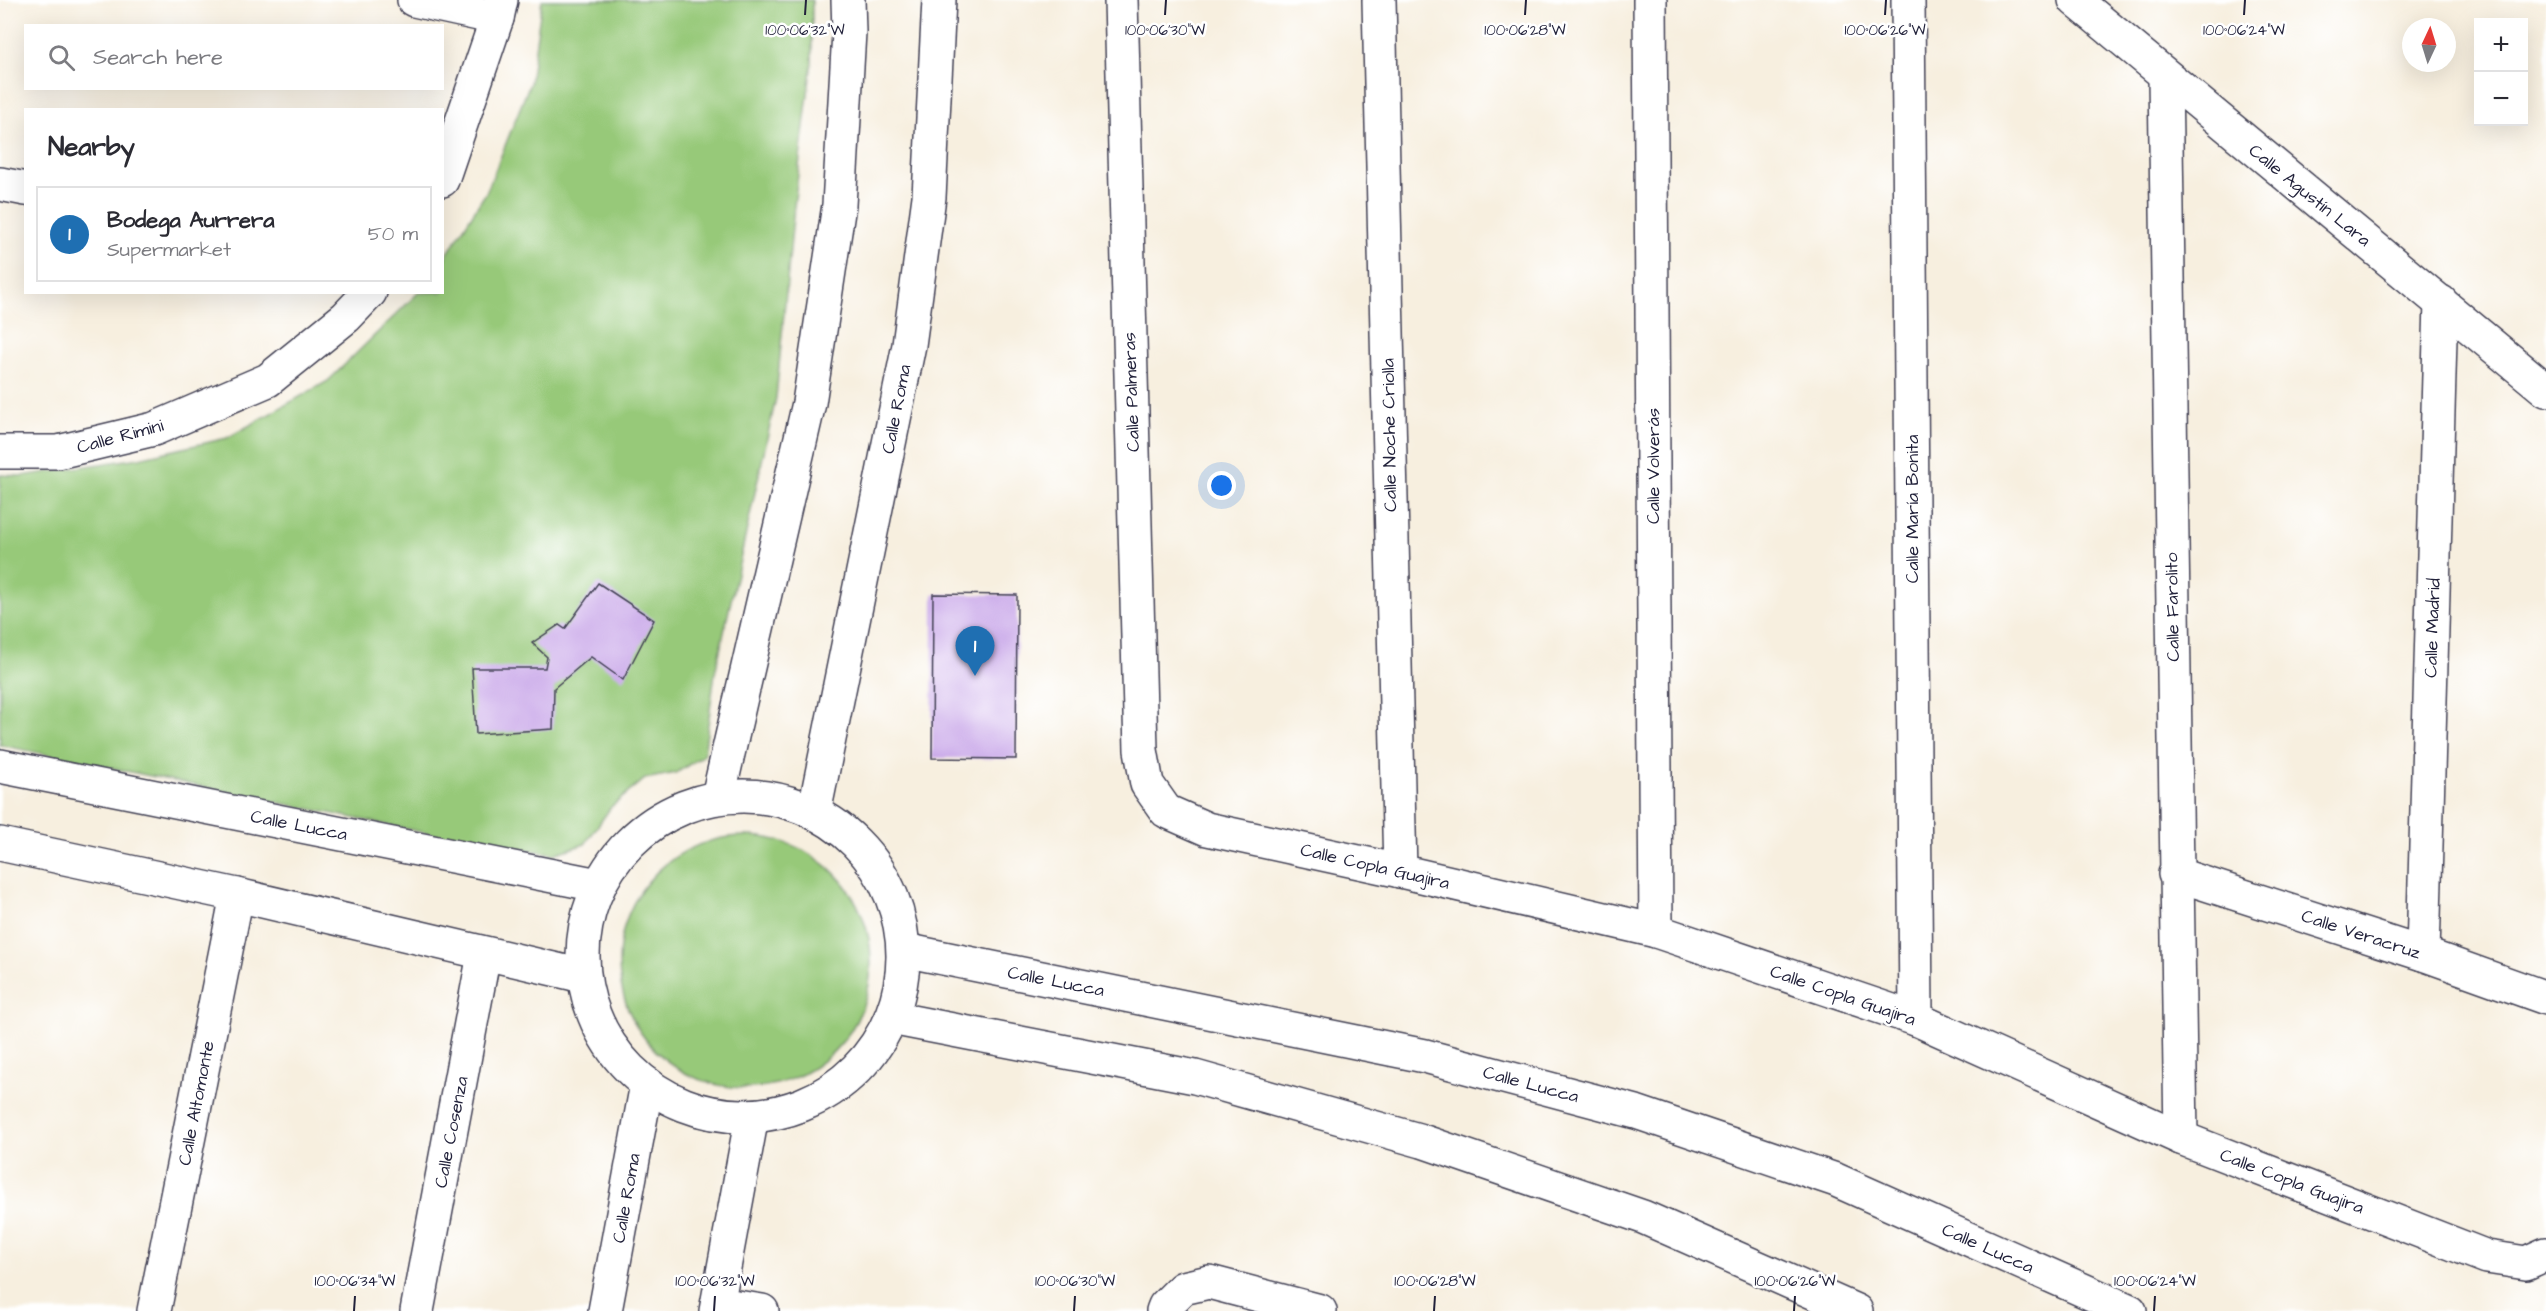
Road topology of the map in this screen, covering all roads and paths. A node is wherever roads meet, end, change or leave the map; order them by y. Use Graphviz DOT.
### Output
graph roads {
  1 [pos="414,0"];
  2 [pos="848,0"];
  3 [pos="939,0"];
  4 [pos="1121,0"];
  5 [pos="1379,0"];
  6 [pos="1650,0"];
  7 [pos="1908,0"];
  8 [pos="2075,0"];
  9 [pos="499,9"];
  10 [pos="2165,77"];
  11 [pos="444,174"];
  12 [pos="0,184"];
  13 [pos="24,189"];
  14 [pos="367,294"];
  15 [pos="2441,302"];
  16 [pos="2546,390"];
  17 [pos="0,452"];
  18 [pos="0,766"];
  19 [pos="1147,784"];
  20 [pos="718,797"];
  21 [pos="814,813"];
  22 [pos="0,844"];
  23 [pos="1400,871"];
  24 [pos="2175,874"];
  25 [pos="598,885"];
  26 [pos="237,895"];
  27 [pos="1656,932"];
  28 [pos="904,950"];
  29 [pos="484,954"];
  30 [pos="2423,954"];
  31 [pos="583,976"];
  32 [pos="2546,998"];
  33 [pos="891,1018"];
  34 [pos="1916,1019"];
  35 [pos="647,1084"];
  36 [pos="752,1116"];
  37 [pos="2181,1138"];
  38 [pos="2536,1259"];
  39 [pos="717,1307"];
  40 [pos="1164,1308"];
  41 [pos="154,1311"];
  42 [pos="417,1311"];
  43 [pos="605,1311"];
  44 [pos="762,1311"];
  45 [pos="1320,1311"];
  46 [pos="1856,1311"];
  47 [pos="2130,1311"];
  1 -- 9 [label="street"];
  2 -- 20 [label="street"];
  3 -- 21 [label="street, Calle Roma"];
  4 -- 19 [label="street, Calle Palmeras"];
  5 -- 23 [label="street, Calle Noche Criolla"];
  6 -- 27 [label="street, Calle Volverás"];
  7 -- 34 [label="street, Calle María Bonita"];
  8 -- 10 [label="street, Calle Agustín Lara"];
  9 -- 11 [label="street"];
  10 -- 15 [label="street, Calle Agustín Lara"];
  10 -- 24 [label="street, Calle Farolito"];
  12 -- 13 [label="street"];
  14 -- 17 [label="street, Calle Rimini"];
  15 -- 16 [label="street, Calle Agustín Lara"];
  15 -- 30 [label="street, Calle Madrid"];
  18 -- 25 [label="street, Calle Lucca"];
  19 -- 23 [label="street, Calle Copla Guajira"];
  20 -- 21 [label="street"];
  20 -- 25 [label="street"];
  21 -- 28 [label="street"];
  22 -- 26 [label="street"];
  23 -- 27 [label="street, Calle Copla Guajira"];
  24 -- 30 [label="street, Calle Veracruz"];
  24 -- 37 [label="street, Calle Farolito"];
  25 -- 31 [label="street"];
  26 -- 29 [label="street"];
  26 -- 41 [label="street, Calle Altomonte"];
  27 -- 34 [label="street, Calle Copla Guajira"];
  28 -- 33 [label="street"];
  28 -- 47 [label="street, Calle Lucca"];
  29 -- 31 [label="street"];
  29 -- 42 [label="street, Calle Cosenza"];
  30 -- 32 [label="street, Calle Veracruz"];
  31 -- 35 [label="street"];
  33 -- 36 [label="street"];
  33 -- 46 [label="street"];
  34 -- 37 [label="street, Calle Copla Guajira"];
  35 -- 36 [label="street"];
  35 -- 43 [label="street, Calle Roma"];
  36 -- 39 [label="street"];
  37 -- 38 [label="street, Calle Copla Guajira"];
  39 -- 44 [label="street"];
  40 -- 45 [label="street"];
}
